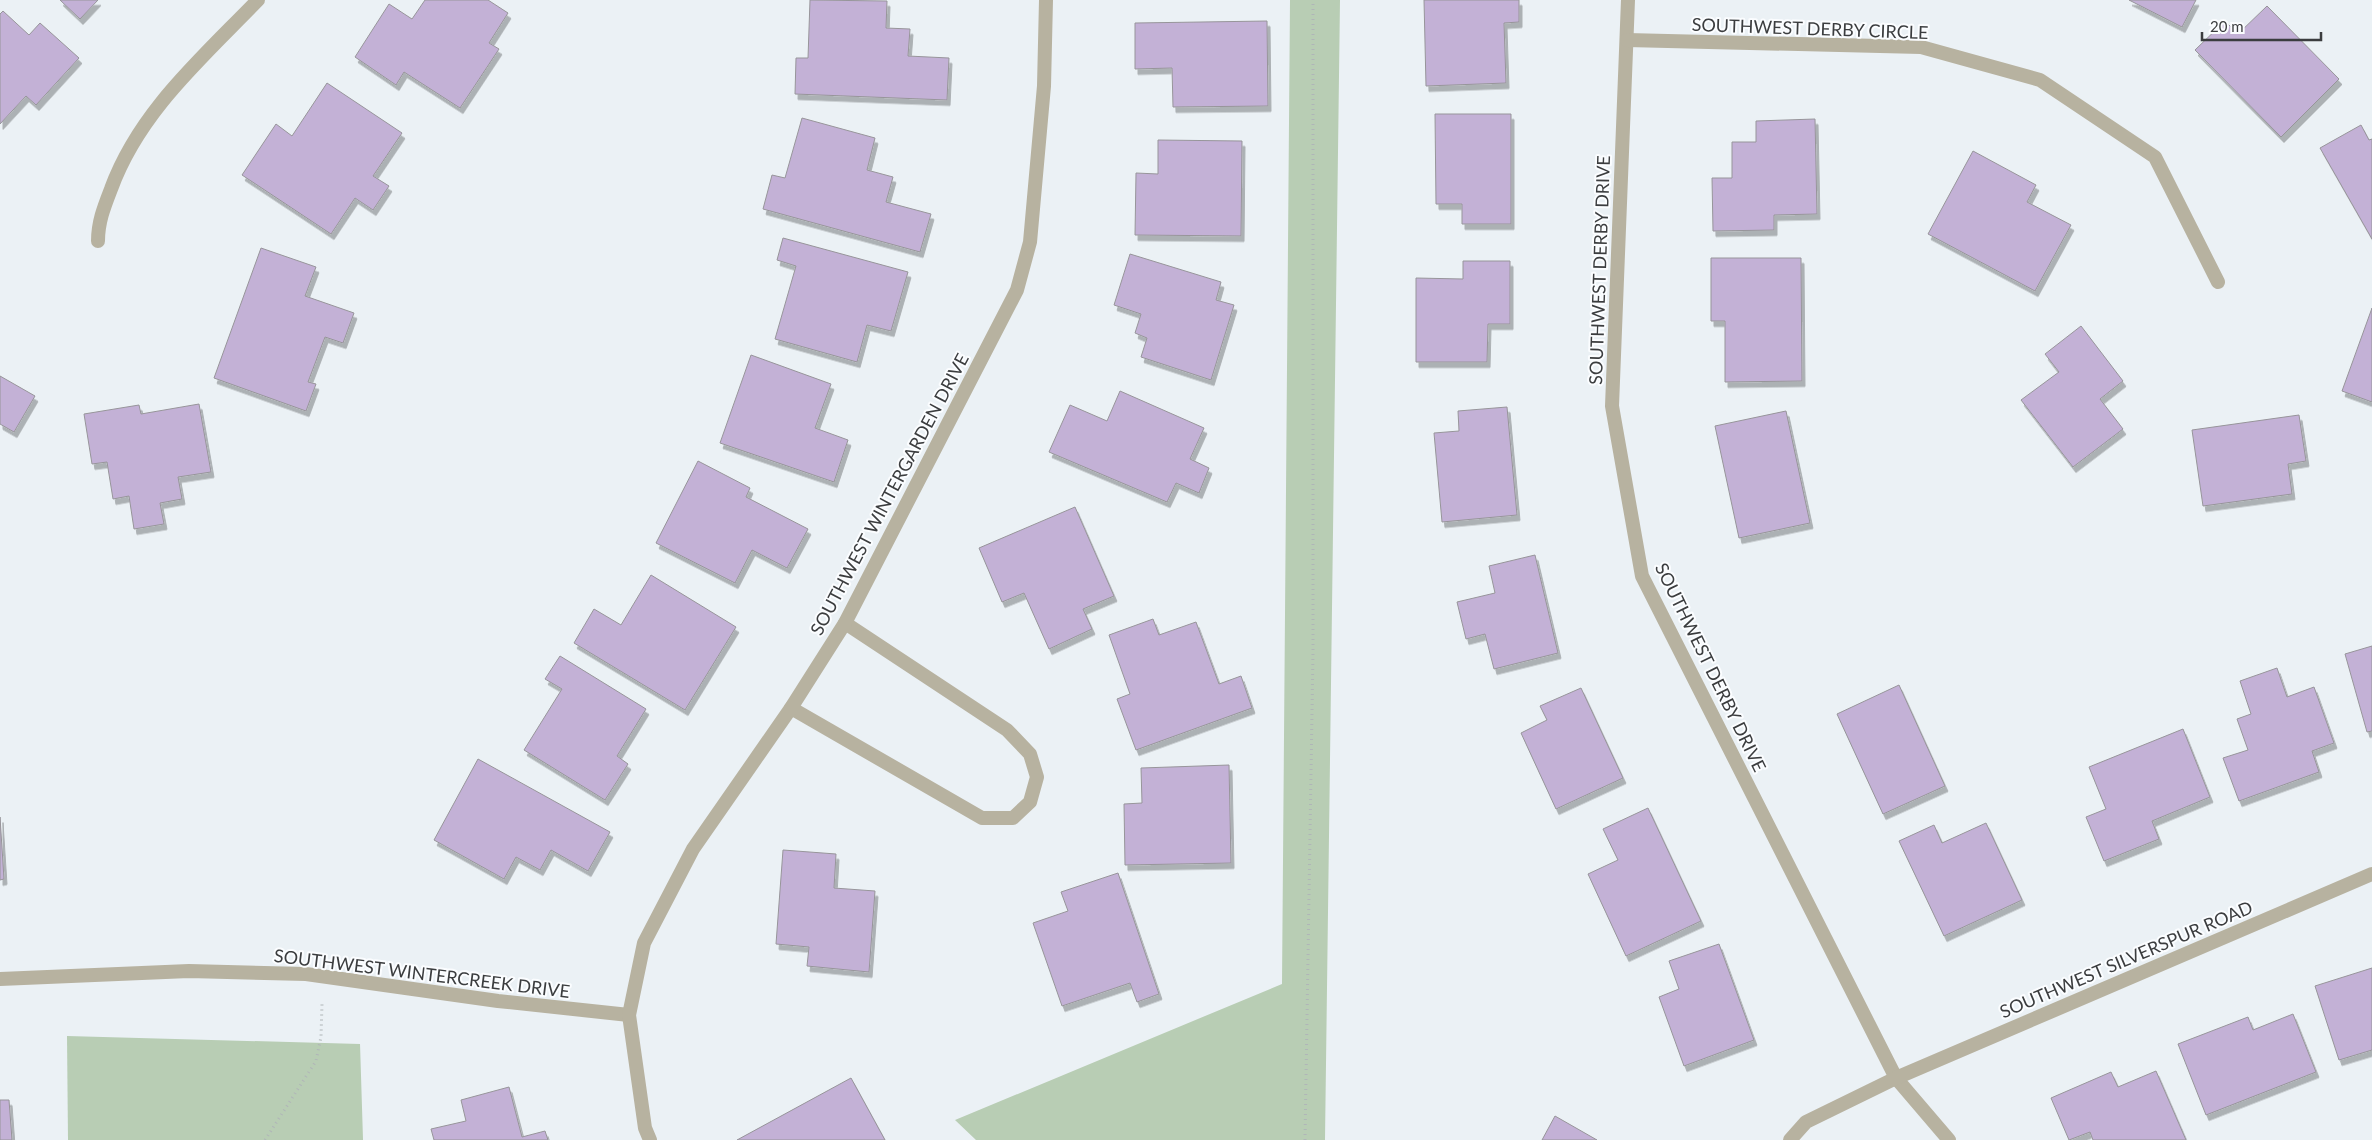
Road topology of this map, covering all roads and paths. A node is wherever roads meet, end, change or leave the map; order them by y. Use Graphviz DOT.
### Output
graph roads {
  1 [pos="258,0"];
  2 [pos="1046,0"];
  3 [pos="1313,0"];
  4 [pos="1628,0"];
  5 [pos="1627,40"];
  6 [pos="98,241"];
  7 [pos="2218,282"];
  8 [pos="845,623"];
  9 [pos="791,708"];
  10 [pos="2372,874"];
  11 [pos="323,977"];
  12 [pos="0,979"];
  13 [pos="629,1016"];
  14 [pos="1896,1078"];
  15 [pos="265,1140"];
  16 [pos="650,1140"];
  17 [pos="1305,1140"];
  18 [pos="1790,1140"];
  19 [pos="1949,1140"];
  1 -- 6 [label="street"];
  2 -- 8 [label="street, SOUTHWEST WINTERGARDEN DRIVE"];
  3 -- 17 [label="path"];
  4 -- 5 [label="street, SOUTHWEST DERBY DRIVE"];
  5 -- 7 [label="street, SOUTHWEST DERBY CIRCLE"];
  5 -- 14 [label="street, SOUTHWEST DERBY DRIVE"];
  8 -- 9 [label="street, SOUTHWEST WINTERGARDEN DRIVE"];
  8 -- 9 [label="street"];
  9 -- 13 [label="street, SOUTHWEST WINTERGARDEN DRIVE"];
  10 -- 14 [label="street, SOUTHWEST SILVERSPUR ROAD"];
  11 -- 12 [label="street, SOUTHWEST WINTERCREEK DRIVE"];
  11 -- 13 [label="street, SOUTHWEST WINTERCREEK DRIVE"];
  11 -- 15 [label="path"];
  13 -- 16 [label="street, SOUTHWEST WINTERGARDEN DRIVE"];
  14 -- 18 [label="street, SOUTHWEST SILVERSPUR ROAD"];
  14 -- 19 [label="street, SOUTHWEST DERBY DRIVE"];
}
